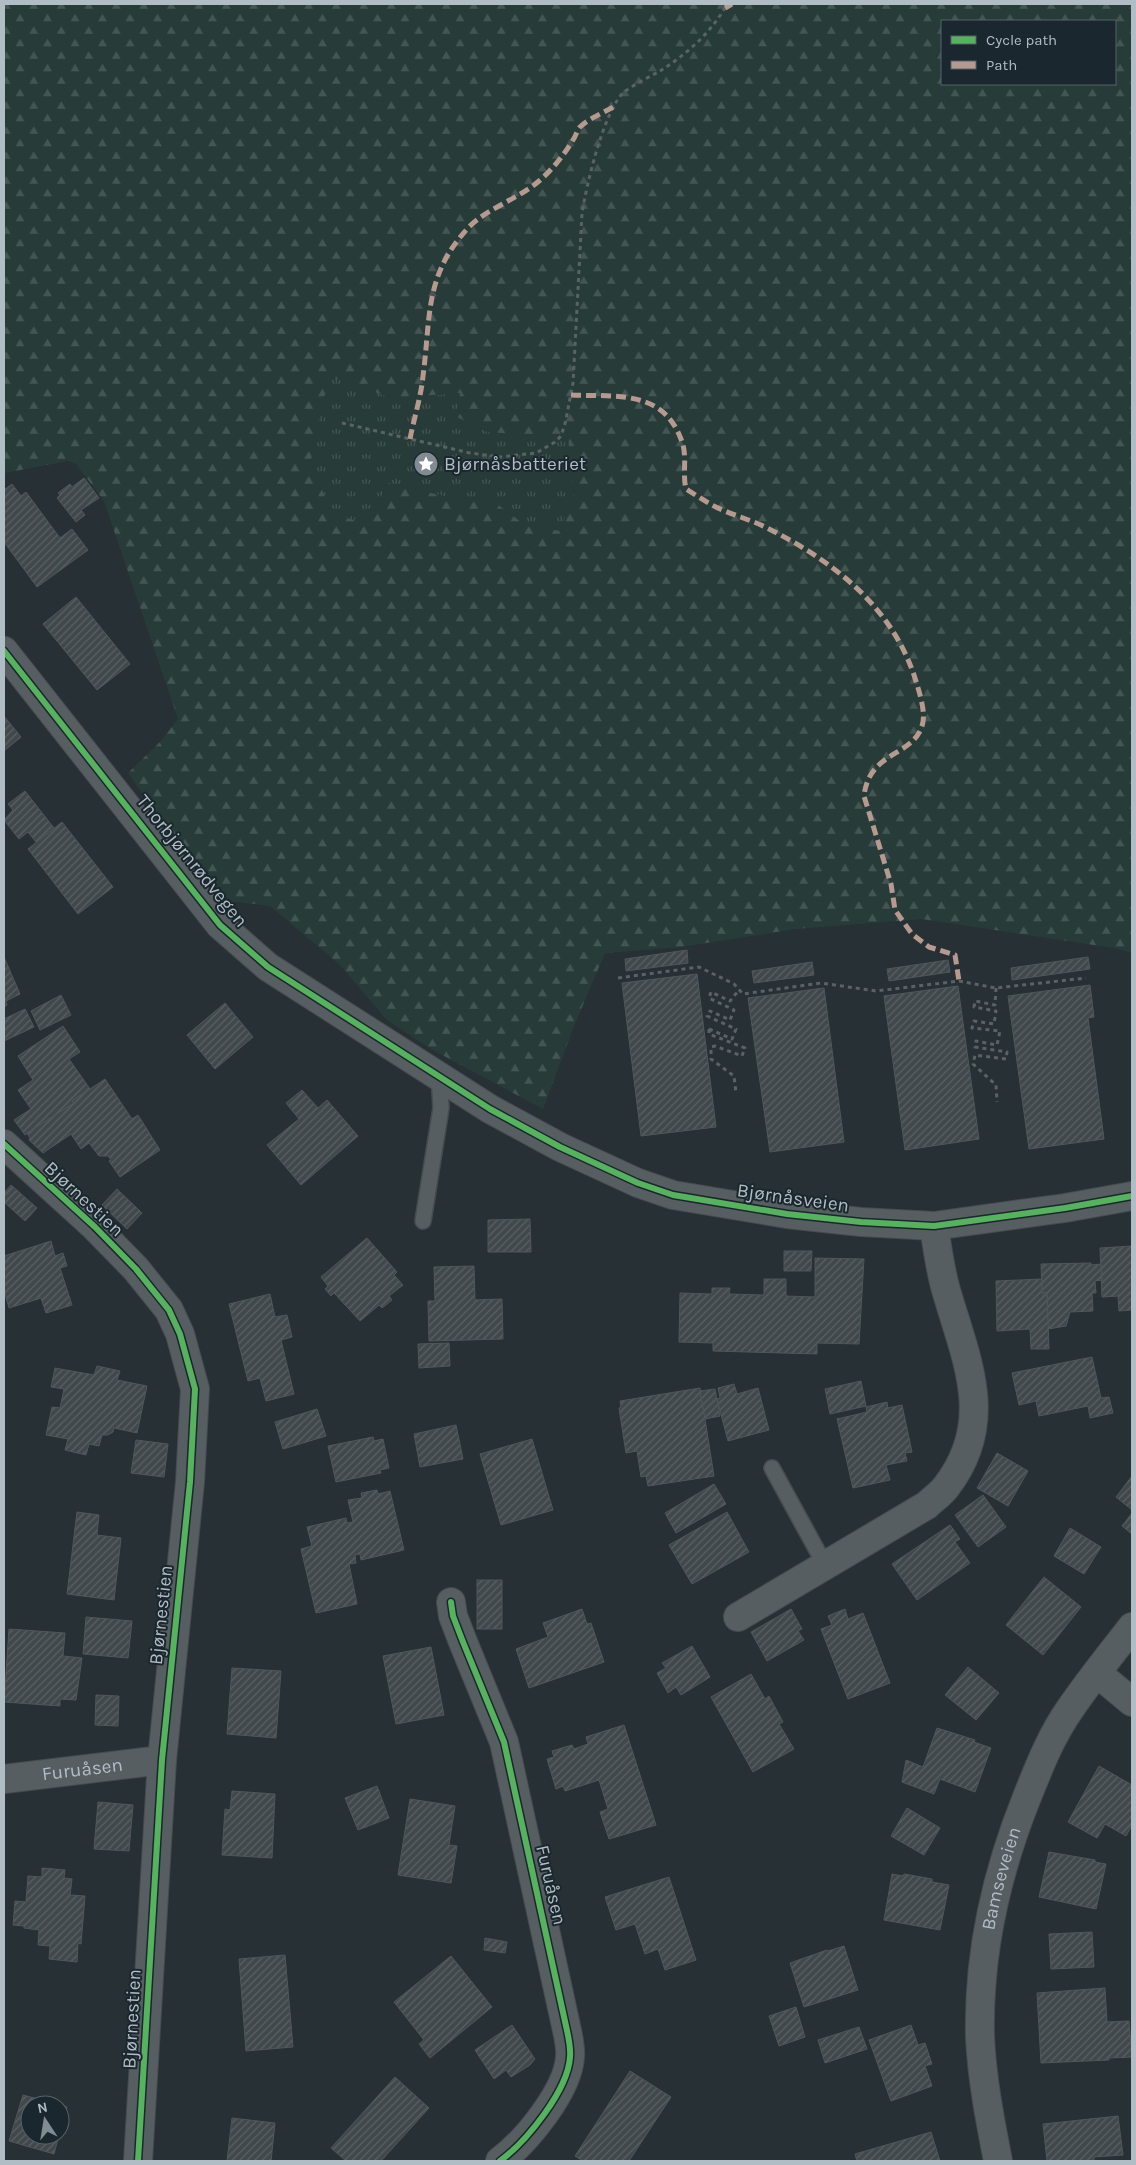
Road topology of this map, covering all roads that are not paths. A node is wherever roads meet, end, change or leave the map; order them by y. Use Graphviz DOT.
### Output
graph roads {
  1 [pos="4,651"];
  2 [pos="439,1075"];
  3 [pos="471,1096"];
  4 [pos="4,1144"];
  5 [pos="1132,1196"];
  6 [pos="424,1221"];
  7 [pos="934,1226"];
  8 [pos="772,1468"];
  9 [pos="825,1566"];
  10 [pos="451,1602"];
  11 [pos="738,1617"];
  12 [pos="1132,1627"];
  13 [pos="1097,1673"];
  14 [pos="1132,1702"];
  15 [pos="162,1760"];
  16 [pos="4,1779"];
  17 [pos="138,2161"];
  18 [pos="500,2161"];
  19 [pos="998,2161"];
  1 -- 2 [label="street, Thorbjørnrødvegen"];
  2 -- 3 [label="street, Thorbjørnrødvegen"];
  2 -- 6 [label="lane"];
  3 -- 7 [label="street, Bjørnåsveien"];
  4 -- 15 [label="street, Bjørnestien"];
  5 -- 7 [label="street, Bjørnåsveien"];
  7 -- 9 [label="street"];
  8 -- 9 [label="lane"];
  9 -- 11 [label="street"];
  10 -- 18 [label="street, Furuåsen"];
  12 -- 13 [label="street, Bamseveien"];
  13 -- 14 [label="street"];
  13 -- 19 [label="street, Bamseveien"];
  15 -- 16 [label="street, Furuåsen"];
  15 -- 17 [label="street, Bjørnestien"];
}
